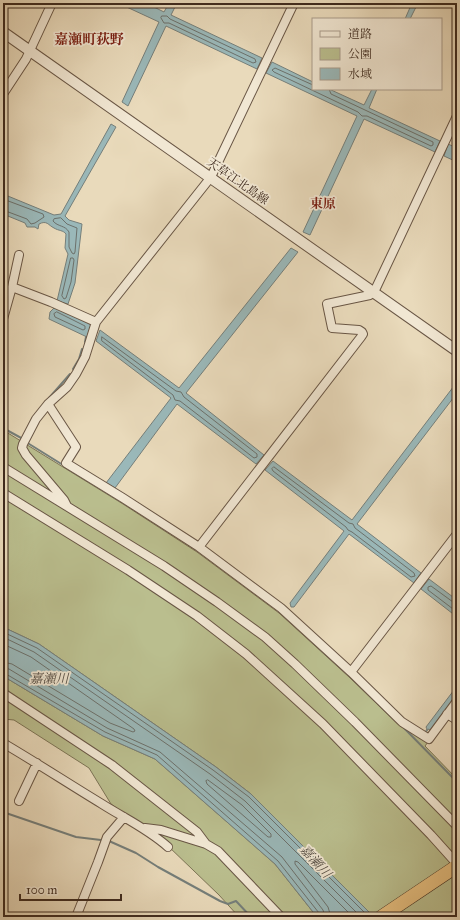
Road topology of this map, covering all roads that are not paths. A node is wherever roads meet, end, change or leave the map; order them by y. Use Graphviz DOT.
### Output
graph roads {
  1 [pos="52,3"];
  2 [pos="294,3"];
  3 [pos="3,32"];
  4 [pos="30,51"];
  5 [pos="3,94"];
  6 [pos="457,116"];
  7 [pos="211,178"];
  8 [pos="19,255"];
  9 [pos="12,287"];
  10 [pos="372,292"];
  11 [pos="3,319"];
  12 [pos="96,322"];
  13 [pos="457,351"];
  14 [pos="48,404"];
  15 [pos="3,467"];
  16 [pos="3,493"];
  17 [pos="67,506"];
  18 [pos="457,534"];
  19 [pos="199,547"];
  20 [pos="352,672"];
  21 [pos="3,693"];
  22 [pos="457,701"];
  23 [pos="447,714"];
  24 [pos="457,720"];
  25 [pos="3,743"];
  26 [pos="37,763"];
  27 [pos="19,801"];
  28 [pos="124,817"];
  29 [pos="457,826"];
  30 [pos="142,827"];
  31 [pos="206,844"];
  32 [pos="168,847"];
  33 [pos="457,865"];
  34 [pos="76,917"];
  35 [pos="281,917"];
  36 [pos="381,917"];
  1 -- 4 [label="street"];
  2 -- 7 [label="street"];
  3 -- 4 [label="street, 天草江北島線"];
  4 -- 5 [label="street"];
  4 -- 7 [label="street, 天草江北島線"];
  6 -- 10 [label="street"];
  7 -- 10 [label="street, 天草江北島線"];
  7 -- 12 [label="street"];
  8 -- 9 [label="street"];
  9 -- 11 [label="street"];
  9 -- 12 [label="street"];
  10 -- 13 [label="street, 天草江北島線"];
  10 -- 19 [label="street"];
  12 -- 14 [label="street"];
  14 -- 17 [label="street"];
  14 -- 19 [label="street"];
  15 -- 17 [label="street"];
  16 -- 33 [label="street"];
  17 -- 29 [label="street"];
  18 -- 20 [label="street"];
  19 -- 20 [label="street"];
  20 -- 23 [label="street"];
  21 -- 31 [label="street"];
  22 -- 23 [label="street"];
  23 -- 24 [label="street"];
  25 -- 26 [label="street"];
  26 -- 27 [label="street"];
  26 -- 28 [label="street"];
  28 -- 30 [label="street"];
  28 -- 34 [label="street"];
  30 -- 31 [label="street"];
  30 -- 32 [label="street"];
  31 -- 35 [label="street"];
  33 -- 36 [label="highway"];
}
